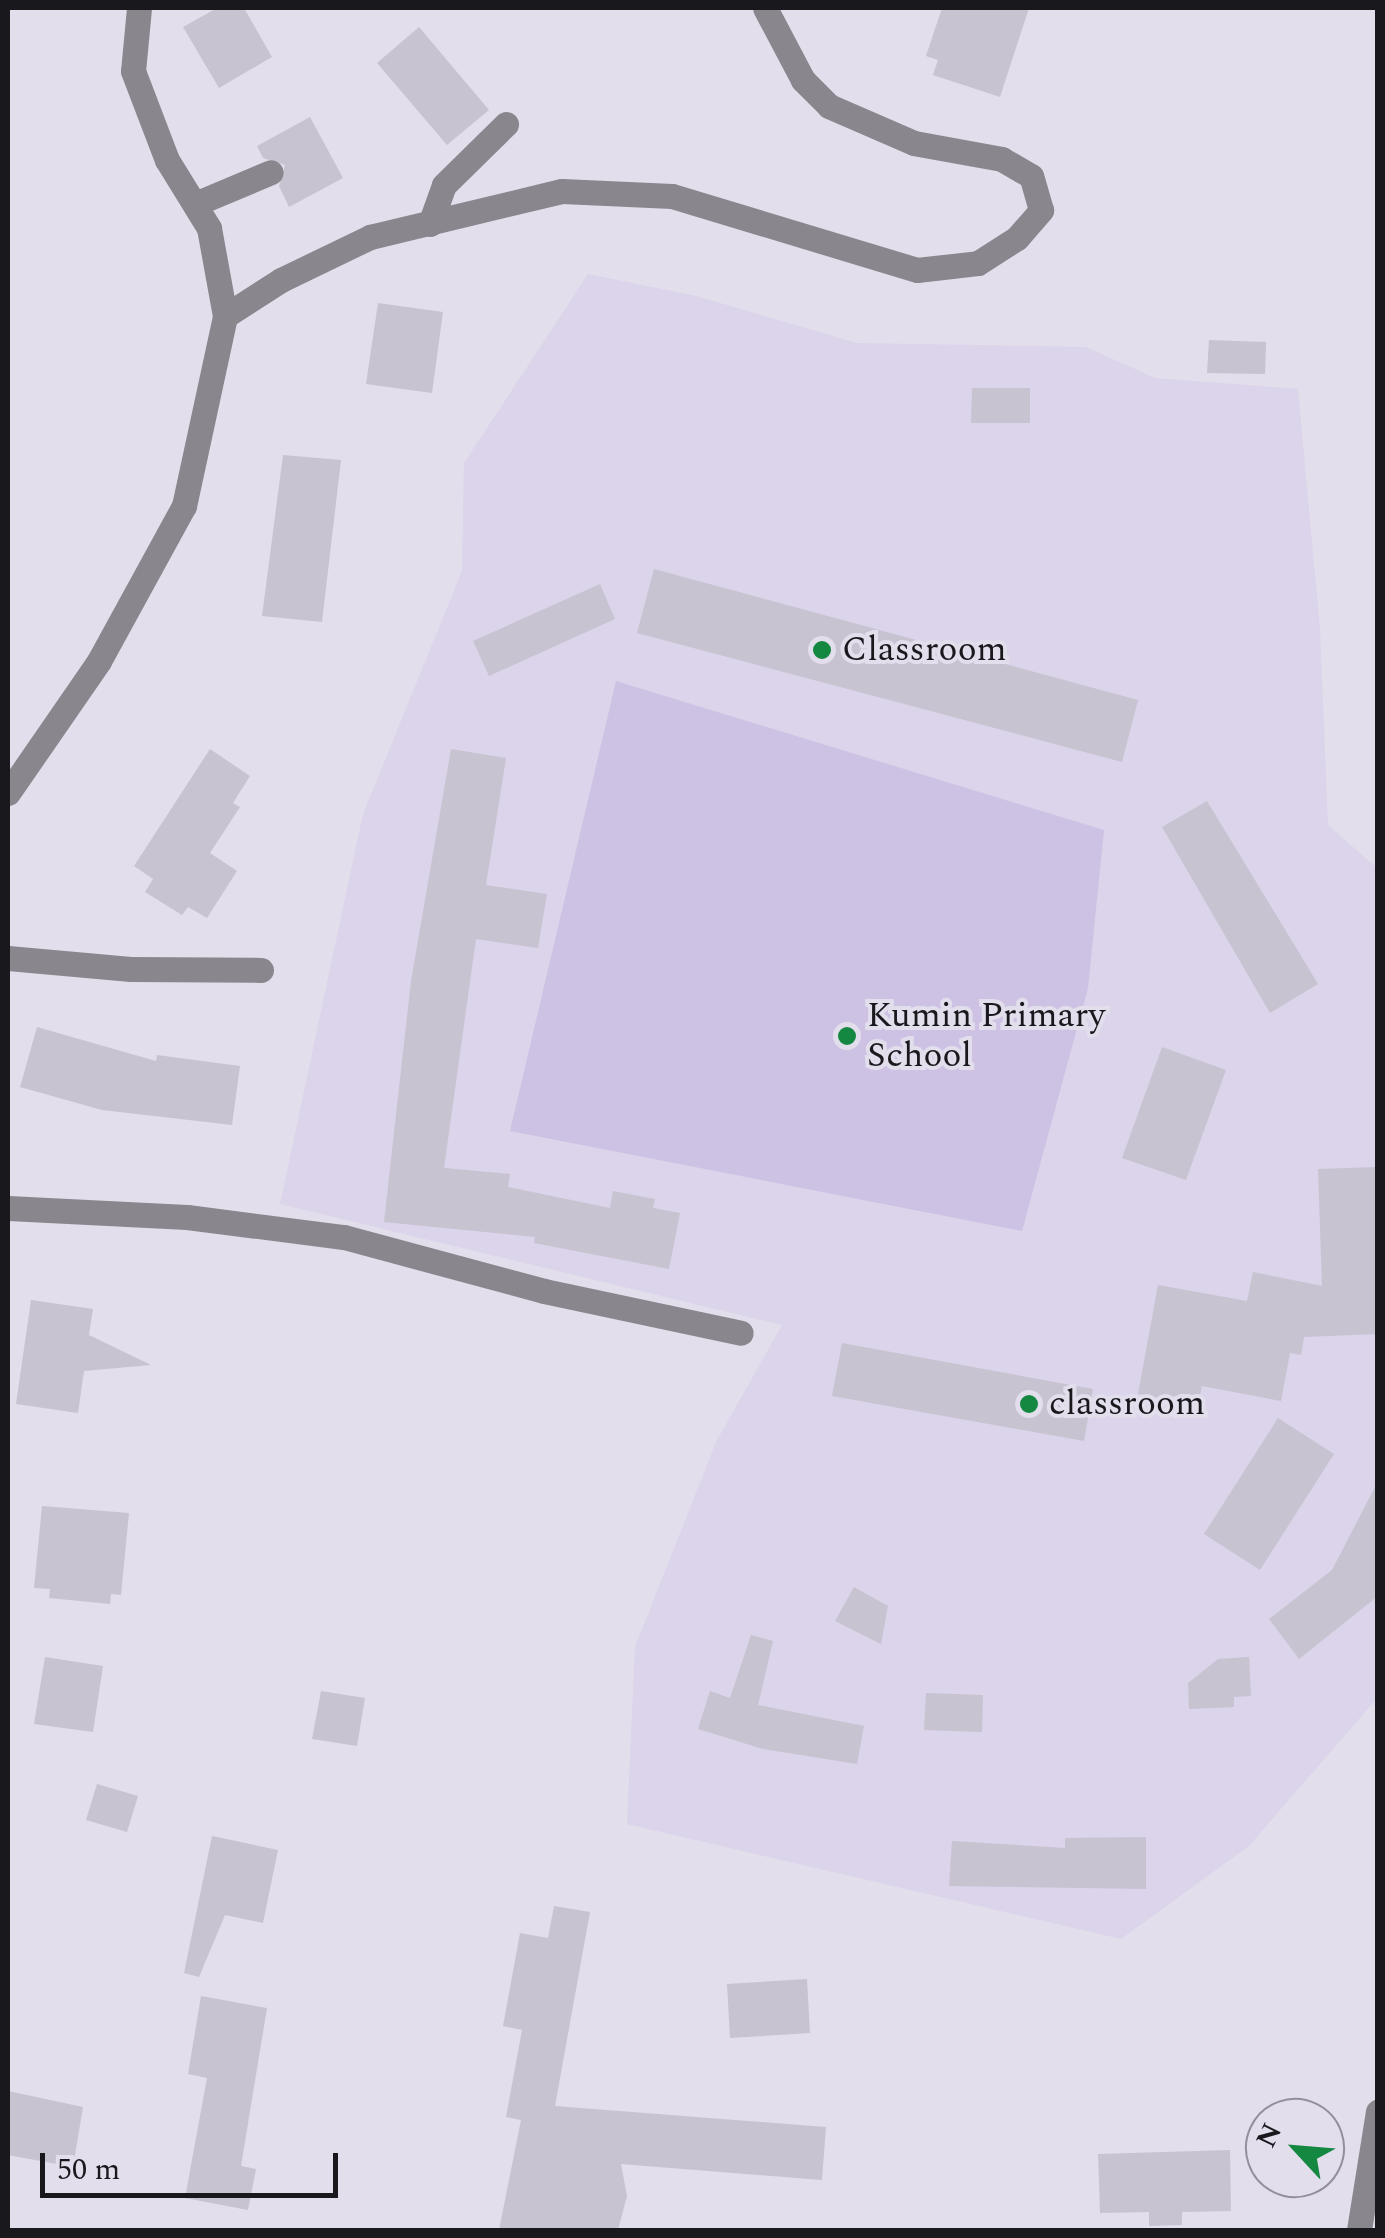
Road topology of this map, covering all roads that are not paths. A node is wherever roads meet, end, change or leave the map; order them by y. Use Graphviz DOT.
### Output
graph roads {
  1 [pos="139,8"];
  2 [pos="765,8"];
  3 [pos="506,124"];
  4 [pos="271,172"];
  5 [pos="194,204"];
  6 [pos="430,224"];
  7 [pos="225,316"];
  8 [pos="8,792"];
  9 [pos="8,958"];
  10 [pos="261,970"];
  11 [pos="8,1208"];
  12 [pos="741,1332"];
  13 [pos="1378,2112"];
  14 [pos="1359,2230"];
  1 -- 5 [label="street"];
  2 -- 6 [label="street"];
  3 -- 6 [label="street"];
  4 -- 5 [label="street"];
  5 -- 7 [label="street"];
  6 -- 7 [label="street"];
  7 -- 8 [label="street"];
  9 -- 10 [label="street"];
  11 -- 12 [label="street"];
  13 -- 14 [label="street"];
}
